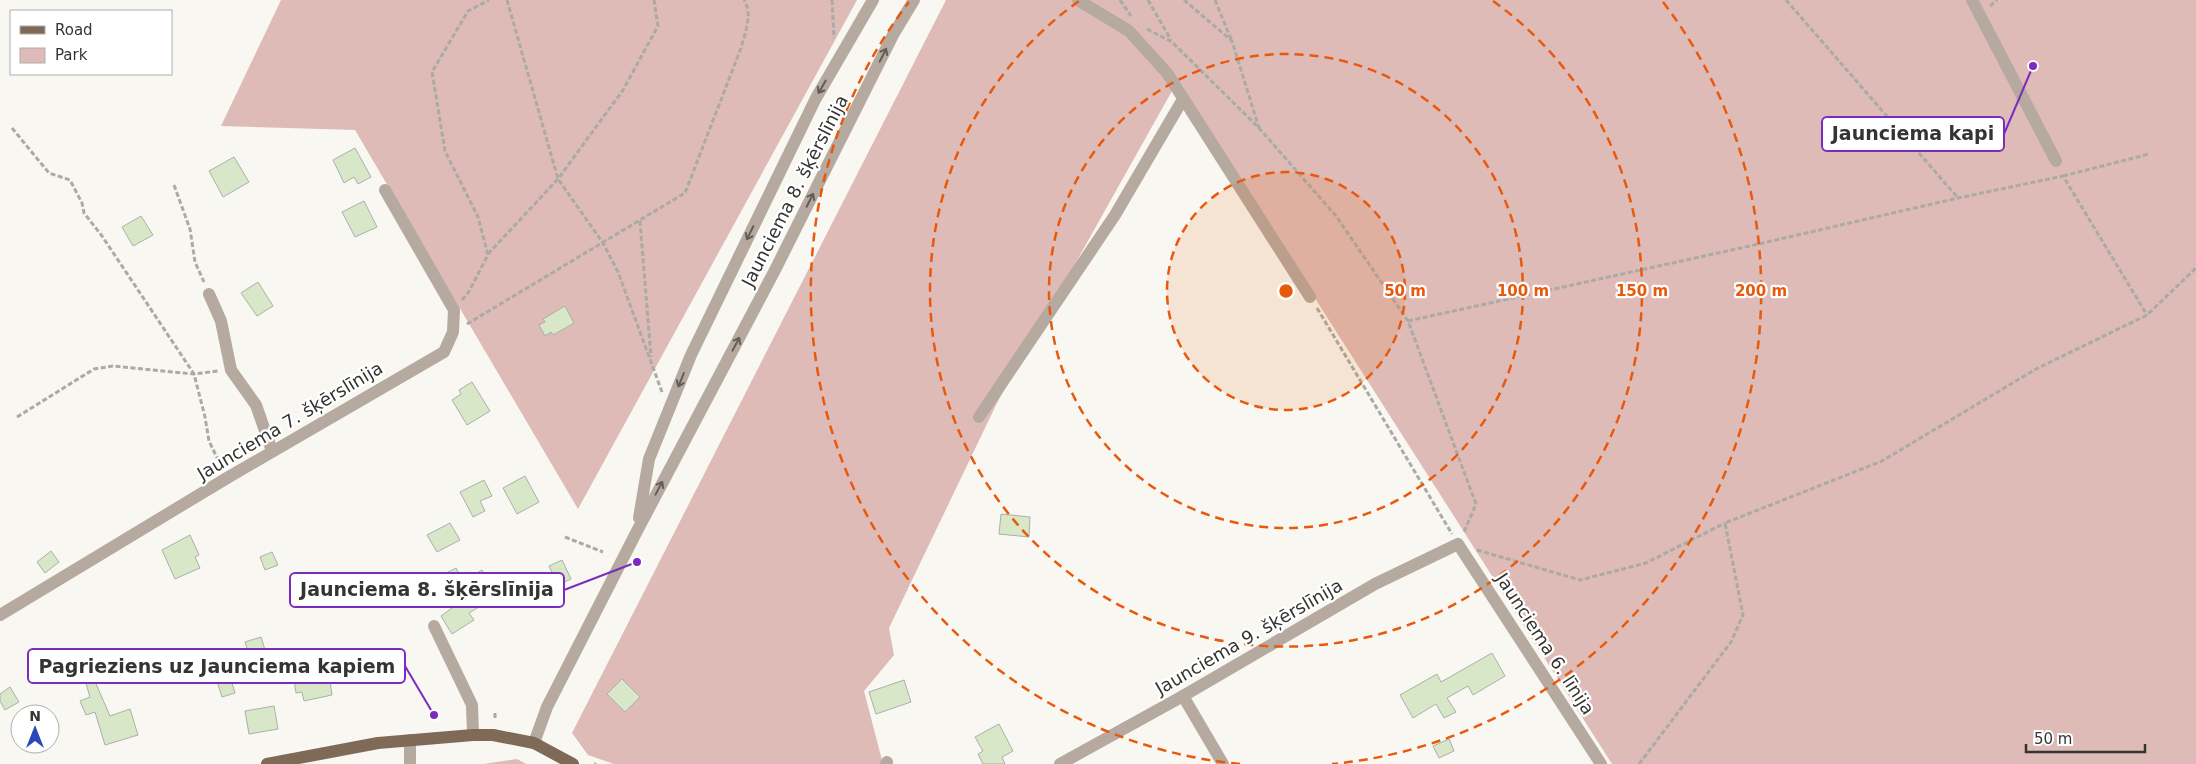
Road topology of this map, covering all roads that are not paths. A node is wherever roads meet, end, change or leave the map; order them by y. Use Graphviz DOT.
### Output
graph roads {
  1 [pos="874,0"];
  2 [pos="914,0"];
  3 [pos="1078,0"];
  4 [pos="1972,0"];
  5 [pos="1183,98"];
  6 [pos="2056,161"];
  7 [pos="385,190"];
  8 [pos="210,294"];
  9 [pos="1310,297"];
  10 [pos="980,417"];
  11 [pos="272,451"];
  12 [pos="636,531"];
  13 [pos="1458,544"];
  14 [pos="0,615"];
  15 [pos="434,626"];
  16 [pos="1183,696"];
  17 [pos="473,735"];
  18 [pos="410,740"];
  19 [pos="534,743"];
  20 [pos="267,764"];
  21 [pos="410,764"];
  22 [pos="574,764"];
  23 [pos="1060,764"];
  24 [pos="1223,764"];
  25 [pos="1601,764"];
  1 -- 12 [label="street, Jaunciema 8. šķērslīnija, one-way"];
  12 -- 2 [label="street, Jaunciema 8. šķērslīnija, one-way"];
  3 -- 5 [label="street"];
  4 -- 6 [label="street"];
  5 -- 9 [label="street"];
  5 -- 10 [label="street"];
  7 -- 11 [label="street, Jaunciema 7. šķērslīnija"];
  8 -- 11 [label="street"];
  11 -- 14 [label="street, Jaunciema 7. šķērslīnija"];
  12 -- 19 [label="street, Jaunciema 8. šķērslīnija"];
  13 -- 16 [label="street, Jaunciema 9. šķērslīnija"];
  13 -- 25 [label="street, Jaunciema 6. līnija"];
  15 -- 17 [label="street"];
  16 -- 23 [label="street, Jaunciema 9. šķērslīnija"];
  16 -- 24 [label="street"];
  17 -- 18 [label="main road"];
  17 -- 19 [label="main road"];
  18 -- 20 [label="main road"];
  18 -- 21 [label="street"];
  19 -- 22 [label="main road"];
}
